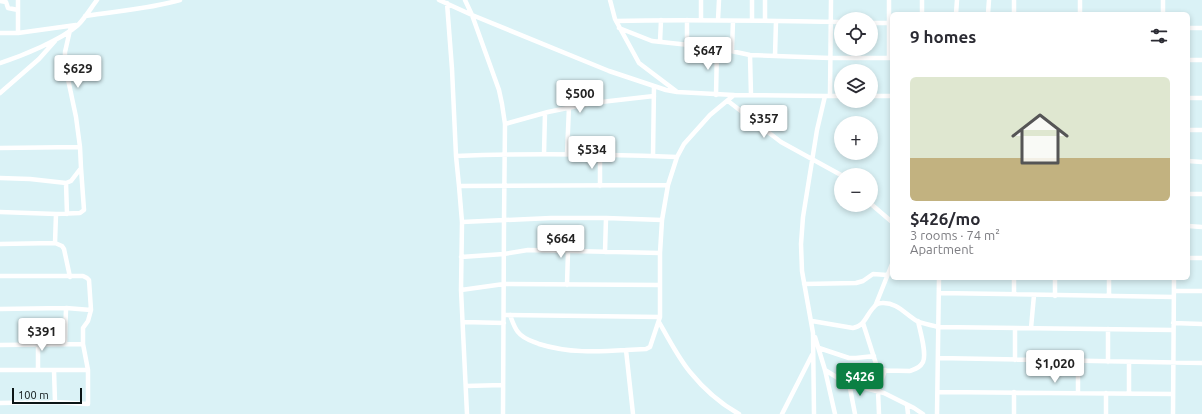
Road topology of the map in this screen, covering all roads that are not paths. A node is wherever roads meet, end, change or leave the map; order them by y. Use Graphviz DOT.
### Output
graph roads {
  1 [pos="18,0"];
  2 [pos="97,0"];
  3 [pos="180,0"];
  4 [pos="440,0"];
  5 [pos="464,0"];
  6 [pos="610,0"];
  7 [pos="701,0"];
  8 [pos="719,0"];
  9 [pos="752,0"];
  10 [pos="765,0"];
  11 [pos="831,0"];
  12 [pos="889,0"];
  13 [pos="922,0"];
  14 [pos="957,0"];
  15 [pos="989,0"];
  16 [pos="1014,0"];
  17 [pos="1080,0"];
  18 [pos="1164,0"];
  19 [pos="0,1"];
  20 [pos="447,3"];
  21 [pos="18,10"];
  22 [pos="922,12"];
  23 [pos="956,12"];
  24 [pos="988,12"];
  25 [pos="1014,12"];
  26 [pos="1080,12"];
  27 [pos="1163,12"];
  28 [pos="472,15"];
  29 [pos="84,16"];
  30 [pos="661,20"];
  31 [pos="687,20"];
  32 [pos="701,20"];
  33 [pos="718,20"];
  34 [pos="752,20"];
  35 [pos="765,20"];
  36 [pos="616,21"];
  37 [pos="733,21"];
  38 [pos="776,21"];
  39 [pos="831,22"];
  40 [pos="878,23"];
  41 [pos="890,23"];
  42 [pos="78,24"];
  43 [pos="619,28"];
  44 [pos="1190,28"];
  45 [pos="1202,28"];
  46 [pos="70,30"];
  47 [pos="0,33"];
  48 [pos="18,33"];
  49 [pos="57,38"];
  50 [pos="660,42"];
  51 [pos="687,44"];
  52 [pos="717,48"];
  53 [pos="732,50"];
  54 [pos="750,55"];
  55 [pos="775,56"];
  56 [pos="830,58"];
  57 [pos="890,58"];
  58 [pos="1190,60"];
  59 [pos="1202,60"];
  60 [pos="0,63"];
  61 [pos="654,86"];
  62 [pos="678,92"];
  63 [pos="0,93"];
  64 [pos="716,94"];
  65 [pos="734,95"];
  66 [pos="751,95"];
  67 [pos="654,96"];
  68 [pos="827,96"];
  69 [pos="834,96"];
  70 [pos="878,96"];
  71 [pos="890,96"];
  72 [pos="1190,98"];
  73 [pos="1202,98"];
  74 [pos="728,101"];
  75 [pos="569,107"];
  76 [pos="545,113"];
  77 [pos="506,124"];
  78 [pos="1190,130"];
  79 [pos="1202,130"];
  80 [pos="80,147"];
  81 [pos="0,148"];
  82 [pos="505,154"];
  83 [pos="544,154"];
  84 [pos="567,154"];
  85 [pos="600,154"];
  86 [pos="456,156"];
  87 [pos="654,156"];
  88 [pos="677,157"];
  89 [pos="812,160"];
  90 [pos="1190,162"];
  91 [pos="1202,162"];
  92 [pos="81,168"];
  93 [pos="834,171"];
  94 [pos="0,178"];
  95 [pos="66,183"];
  96 [pos="459,186"];
  97 [pos="505,186"];
  98 [pos="600,186"];
  99 [pos="668,186"];
  100 [pos="1190,194"];
  101 [pos="1202,194"];
  102 [pos="878,210"];
  103 [pos="0,212"];
  104 [pos="56,214"];
  105 [pos="67,214"];
  106 [pos="606,218"];
  107 [pos="662,220"];
  108 [pos="890,220"];
  109 [pos="504,221"];
  110 [pos="462,222"];
  111 [pos="1190,226"];
  112 [pos="1202,226"];
  113 [pos="55,243"];
  114 [pos="0,244"];
  115 [pos="568,251"];
  116 [pos="605,252"];
  117 [pos="660,253"];
  118 [pos="504,254"];
  119 [pos="461,257"];
  120 [pos="1190,258"];
  121 [pos="1202,258"];
  122 [pos="890,268"];
  123 [pos="887,275"];
  124 [pos="0,276"];
  125 [pos="70,277"];
  126 [pos="939,280"];
  127 [pos="1014,280"];
  128 [pos="1055,280"];
  129 [pos="1109,280"];
  130 [pos="1174,280"];
  131 [pos="504,284"];
  132 [pos="804,284"];
  133 [pos="567,285"];
  134 [pos="660,285"];
  135 [pos="461,290"];
  136 [pos="1174,290"];
  137 [pos="1202,291"];
  138 [pos="939,293"];
  139 [pos="1014,294"];
  140 [pos="1034,295"];
  141 [pos="1055,296"];
  142 [pos="1109,296"];
  143 [pos="1174,297"];
  144 [pos="876,304"];
  145 [pos="66,308"];
  146 [pos="0,309"];
  147 [pos="91,310"];
  148 [pos="504,315"];
  149 [pos="510,315"];
  150 [pos="660,317"];
  151 [pos="812,321"];
  152 [pos="918,321"];
  153 [pos="463,322"];
  154 [pos="659,322"];
  155 [pos="504,323"];
  156 [pos="863,323"];
  157 [pos="1173,323"];
  158 [pos="1202,324"];
  159 [pos="938,327"];
  160 [pos="1015,328"];
  161 [pos="1031,328"];
  162 [pos="1108,329"];
  163 [pos="1173,330"];
  164 [pos="813,333"];
  165 [pos="38,344"];
  166 [pos="65,344"];
  167 [pos="83,344"];
  168 [pos="0,345"];
  169 [pos="818,348"];
  170 [pos="626,350"];
  171 [pos="813,354"];
  172 [pos="874,356"];
  173 [pos="938,358"];
  174 [pos="1015,360"];
  175 [pos="1078,361"];
  176 [pos="1108,362"];
  177 [pos="1129,362"];
  178 [pos="1173,363"];
  179 [pos="1202,363"];
  180 [pos="0,370"];
  181 [pos="38,370"];
  182 [pos="54,370"];
  183 [pos="88,370"];
  184 [pos="825,370"];
  185 [pos="878,370"];
  186 [pos="885,370"];
  187 [pos="848,383"];
  188 [pos="503,385"];
  189 [pos="466,386"];
  190 [pos="878,391"];
  191 [pos="938,392"];
  192 [pos="1014,392"];
  193 [pos="1078,393"];
  194 [pos="1106,393"];
  195 [pos="1129,393"];
  196 [pos="1173,394"];
  197 [pos="55,402"];
  198 [pos="0,403"];
  199 [pos="908,405"];
  200 [pos="467,414"];
  201 [pos="503,414"];
  202 [pos="633,414"];
  203 [pos="739,414"];
  204 [pos="782,414"];
  205 [pos="814,414"];
  206 [pos="835,414"];
  207 [pos="855,414"];
  208 [pos="879,414"];
  209 [pos="908,414"];
  210 [pos="923,414"];
  211 [pos="937,414"];
  212 [pos="1014,414"];
  213 [pos="1106,414"];
  214 [pos="1173,414"];
  1 -- 21 [label="street"];
  2 -- 29 [label="street"];
  3 -- 29 [label="street"];
  4 -- 20 [label="street"];
  5 -- 28 [label="street"];
  6 -- 36 [label="street"];
  7 -- 32 [label="street"];
  8 -- 33 [label="street"];
  9 -- 34 [label="street"];
  10 -- 35 [label="street"];
  11 -- 39 [label="street"];
  12 -- 41 [label="street"];
  13 -- 22 [label="street"];
  14 -- 23 [label="street"];
  15 -- 24 [label="street"];
  16 -- 25 [label="street"];
  17 -- 26 [label="street"];
  18 -- 27 [label="street"];
  19 -- 21 [label="street"];
  20 -- 28 [label="street"];
  20 -- 86 [label="street"];
  21 -- 48 [label="street"];
  28 -- 61 [label="street"];
  28 -- 77 [label="street"];
  29 -- 42 [label="street"];
  30 -- 31 [label="street"];
  30 -- 36 [label="street"];
  30 -- 50 [label="street"];
  31 -- 32 [label="street"];
  31 -- 51 [label="street"];
  32 -- 33 [label="street"];
  33 -- 37 [label="street"];
  34 -- 35 [label="street"];
  34 -- 37 [label="street"];
  35 -- 38 [label="street"];
  36 -- 43 [label="street"];
  37 -- 53 [label="street"];
  38 -- 39 [label="street"];
  38 -- 55 [label="street"];
  39 -- 56 [label="street"];
  40 -- 41 [label="street"];
  41 -- 57 [label="street"];
  42 -- 46 [label="street"];
  42 -- 48 [label="street"];
  43 -- 50 [label="street"];
  43 -- 62 [label="street"];
  44 -- 45 [label="street"];
  46 -- 49 [label="street"];
  46 -- 80 [label="street"];
  47 -- 48 [label="street"];
  49 -- 60 [label="street"];
  49 -- 63 [label="street"];
  50 -- 51 [label="street"];
  51 -- 52 [label="street"];
  52 -- 53 [label="street"];
  52 -- 64 [label="street"];
  53 -- 54 [label="street"];
  54 -- 55 [label="street"];
  54 -- 66 [label="street"];
  55 -- 56 [label="street"];
  56 -- 57 [label="street"];
  56 -- 68 [label="street"];
  58 -- 59 [label="street"];
  61 -- 62 [label="street"];
  61 -- 67 [label="street"];
  62 -- 64 [label="street"];
  64 -- 65 [label="street"];
  65 -- 66 [label="street"];
  65 -- 74 [label="street"];
  66 -- 68 [label="street"];
  67 -- 75 [label="street"];
  67 -- 87 [label="street"];
  68 -- 69 [label="street"];
  68 -- 89 [label="street"];
  70 -- 71 [label="street"];
  72 -- 73 [label="street"];
  74 -- 88 [label="street"];
  74 -- 89 [label="street"];
  75 -- 76 [label="street"];
  75 -- 84 [label="street"];
  76 -- 77 [label="street"];
  76 -- 83 [label="street"];
  77 -- 82 [label="street"];
  78 -- 79 [label="street"];
  80 -- 81 [label="street"];
  80 -- 92 [label="street"];
  82 -- 83 [label="street"];
  82 -- 86 [label="street"];
  82 -- 97 [label="street"];
  83 -- 84 [label="street"];
  84 -- 85 [label="street"];
  85 -- 87 [label="street"];
  85 -- 98 [label="street"];
  86 -- 96 [label="street"];
  87 -- 88 [label="street"];
  88 -- 99 [label="street"];
  89 -- 93 [label="street"];
  89 -- 132 [label="street"];
  90 -- 91 [label="street"];
  92 -- 95 [label="street"];
  92 -- 105 [label="street"];
  94 -- 95 [label="street"];
  95 -- 105 [label="street"];
  96 -- 97 [label="street"];
  96 -- 110 [label="street"];
  97 -- 98 [label="street"];
  97 -- 109 [label="street"];
  98 -- 99 [label="street"];
  99 -- 107 [label="street"];
  100 -- 101 [label="street"];
  102 -- 108 [label="street"];
  103 -- 104 [label="street"];
  104 -- 105 [label="street"];
  104 -- 113 [label="street"];
  106 -- 107 [label="street"];
  106 -- 109 [label="street"];
  106 -- 116 [label="street"];
  107 -- 117 [label="street"];
  109 -- 110 [label="street"];
  109 -- 118 [label="street"];
  110 -- 119 [label="street"];
  111 -- 112 [label="street"];
  113 -- 114 [label="street"];
  113 -- 125 [label="street"];
  115 -- 116 [label="street"];
  115 -- 118 [label="street"];
  115 -- 133 [label="street"];
  116 -- 117 [label="street"];
  117 -- 134 [label="street"];
  118 -- 119 [label="street"];
  118 -- 131 [label="street"];
  119 -- 135 [label="street"];
  120 -- 121 [label="street"];
  122 -- 123 [label="street"];
  123 -- 132 [label="street"];
  123 -- 144 [label="street"];
  124 -- 125 [label="street"];
  125 -- 147 [label="street"];
  126 -- 138 [label="street"];
  127 -- 139 [label="street"];
  128 -- 141 [label="street"];
  129 -- 142 [label="street"];
  130 -- 136 [label="street"];
  131 -- 133 [label="street"];
  131 -- 135 [label="street"];
  131 -- 148 [label="street"];
  132 -- 151 [label="street"];
  133 -- 134 [label="street"];
  134 -- 150 [label="street"];
  135 -- 153 [label="street"];
  136 -- 137 [label="street"];
  136 -- 143 [label="street"];
  138 -- 139 [label="street"];
  138 -- 159 [label="street"];
  139 -- 140 [label="street"];
  140 -- 141 [label="street"];
  140 -- 161 [label="street"];
  141 -- 142 [label="street"];
  142 -- 143 [label="street"];
  143 -- 157 [label="street"];
  144 -- 152 [label="street"];
  144 -- 156 [label="street"];
  145 -- 146 [label="street"];
  145 -- 147 [label="street"];
  145 -- 166 [label="street"];
  147 -- 167 [label="street"];
  148 -- 149 [label="street"];
  148 -- 155 [label="street"];
  149 -- 150 [label="street"];
  149 -- 170 [label="street"];
  150 -- 154 [label="street"];
  151 -- 156 [label="street"];
  151 -- 164 [label="street"];
  152 -- 159 [label="street"];
  152 -- 186 [label="street"];
  153 -- 155 [label="street"];
  153 -- 189 [label="street"];
  154 -- 170 [label="street"];
  154 -- 203 [label="street"];
  155 -- 188 [label="street"];
  156 -- 172 [label="street"];
  157 -- 158 [label="street"];
  157 -- 163 [label="street"];
  159 -- 160 [label="street"];
  159 -- 173 [label="street"];
  160 -- 161 [label="street"];
  160 -- 174 [label="street"];
  161 -- 162 [label="street"];
  162 -- 163 [label="street"];
  162 -- 176 [label="street"];
  163 -- 178 [label="street"];
  164 -- 169 [label="street"];
  164 -- 171 [label="street"];
  165 -- 166 [label="street"];
  165 -- 168 [label="street"];
  165 -- 181 [label="street"];
  166 -- 167 [label="street"];
  167 -- 183 [label="street"];
  169 -- 172 [label="street"];
  169 -- 184 [label="street"];
  170 -- 202 [label="street"];
  171 -- 204 [label="street"];
  171 -- 205 [label="street"];
  172 -- 185 [label="street"];
  173 -- 174 [label="street"];
  173 -- 191 [label="street"];
  174 -- 175 [label="street"];
  175 -- 176 [label="street"];
  175 -- 193 [label="street"];
  176 -- 177 [label="street"];
  177 -- 178 [label="street"];
  177 -- 195 [label="street"];
  178 -- 179 [label="street"];
  178 -- 196 [label="street"];
  180 -- 181 [label="street"];
  181 -- 182 [label="street"];
  182 -- 183 [label="street"];
  182 -- 197 [label="street"];
  183 -- 197 [label="street"];
  184 -- 187 [label="street"];
  184 -- 206 [label="street"];
  185 -- 186 [label="street"];
  185 -- 187 [label="street"];
  186 -- 190 [label="street"];
  187 -- 190 [label="street"];
  187 -- 207 [label="street"];
  188 -- 189 [label="street"];
  188 -- 201 [label="street"];
  189 -- 200 [label="street"];
  190 -- 199 [label="street"];
  190 -- 208 [label="street"];
  191 -- 192 [label="street"];
  191 -- 211 [label="street"];
  192 -- 193 [label="street"];
  192 -- 212 [label="street"];
  193 -- 194 [label="street"];
  194 -- 195 [label="street"];
  194 -- 213 [label="street"];
  195 -- 196 [label="street"];
  196 -- 214 [label="street"];
  197 -- 198 [label="street"];
  199 -- 209 [label="street"];
  199 -- 210 [label="street"];
}
